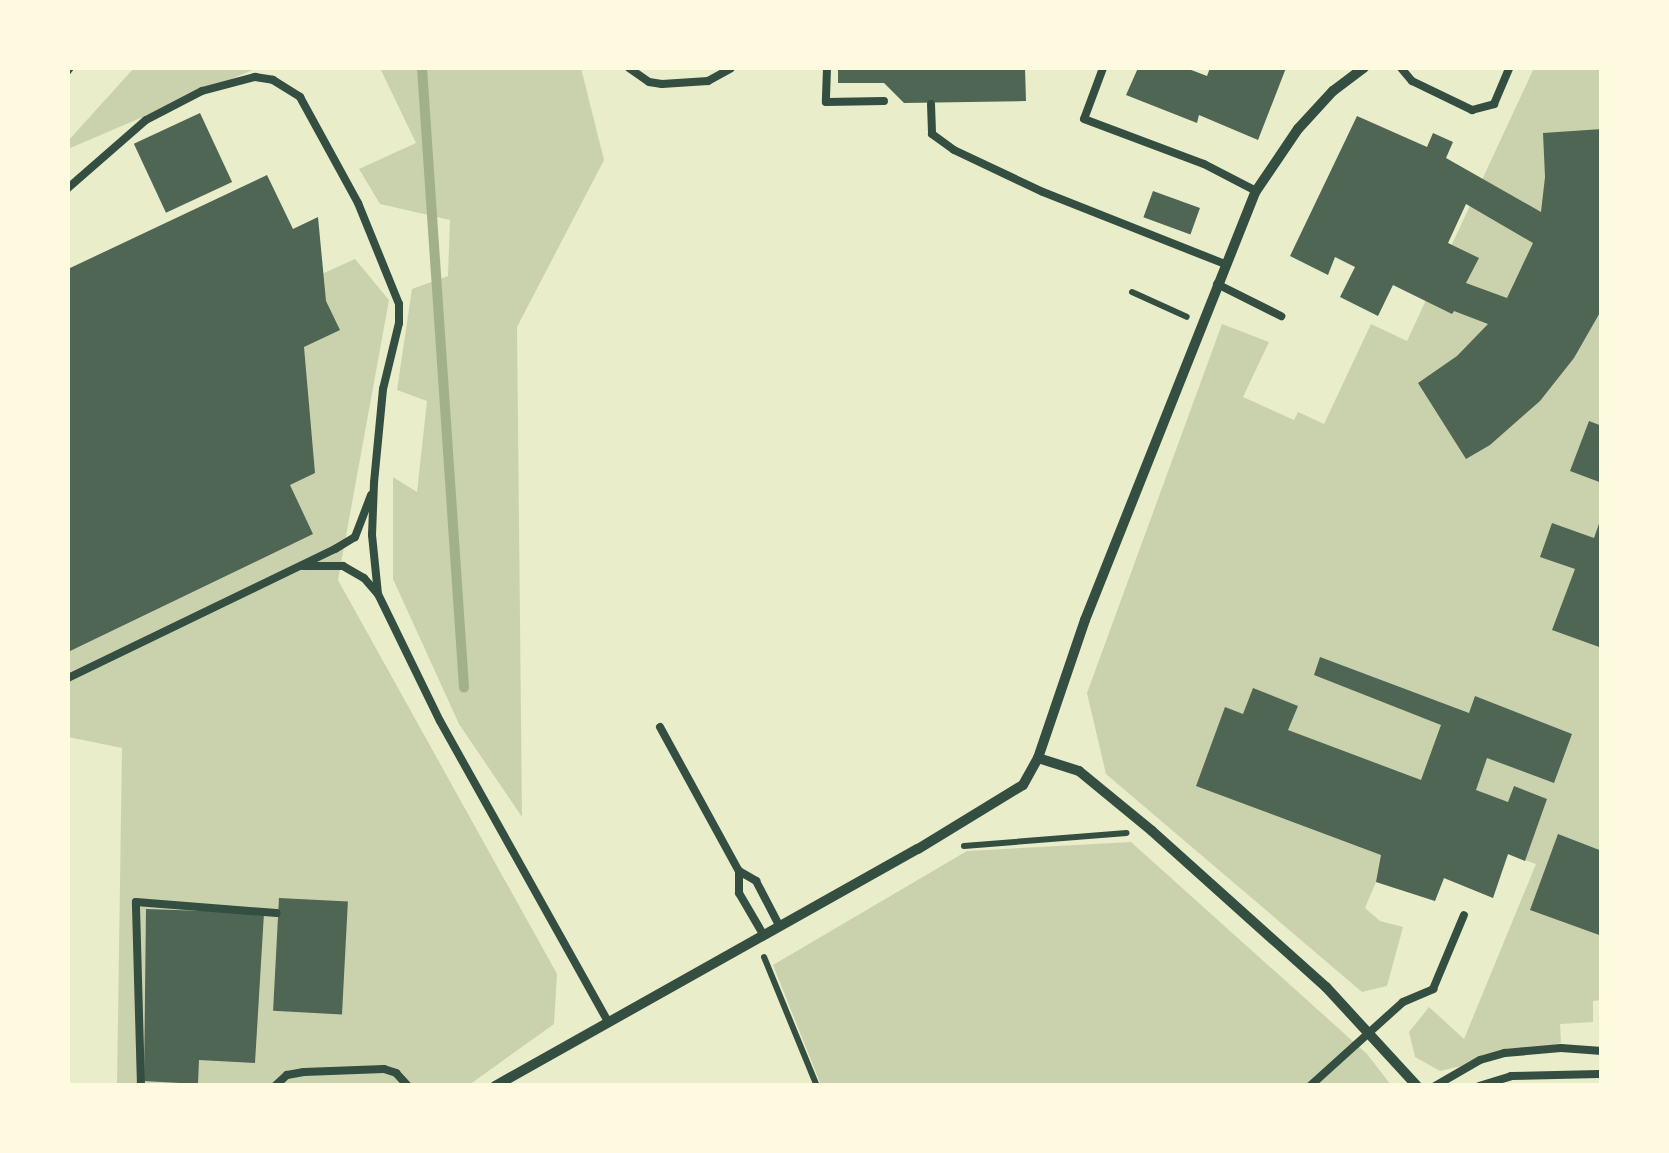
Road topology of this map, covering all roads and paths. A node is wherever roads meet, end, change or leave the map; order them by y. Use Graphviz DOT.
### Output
graph roads {
  1 [pos="629,68"];
  2 [pos="730,68"];
  3 [pos="826,68"];
  4 [pos="1103,68"];
  5 [pos="1364,68"];
  6 [pos="1401,68"];
  7 [pos="1509,68"];
  8 [pos="884,101"];
  9 [pos="931,104"];
  10 [pos="68,188"];
  11 [pos="1256,191"];
  12 [pos="1225,264"];
  13 [pos="1217,284"];
  14 [pos="1132,292"];
  15 [pos="1281,316"];
  16 [pos="1202,324"];
  17 [pos="374,483"];
  18 [pos="303,566"];
  19 [pos="378,594"];
  20 [pos="68,678"];
  21 [pos="660,728"];
  22 [pos="1038,758"];
  23 [pos="1152,831"];
  24 [pos="918,849"];
  25 [pos="740,871"];
  26 [pos="277,913"];
  27 [pos="1464,915"];
  28 [pos="779,925"];
  29 [pos="758,937"];
  30 [pos="608,1021"];
  31 [pos="1369,1029"];
  32 [pos="1602,1051"];
  33 [pos="1599,1074"];
  34 [pos="141,1086"];
  35 [pos="274,1086"];
  36 [pos="408,1086"];
  37 [pos="494,1086"];
  38 [pos="817,1086"];
  39 [pos="1310,1086"];
  40 [pos="1417,1086"];
  41 [pos="1434,1086"];
  42 [pos="1479,1086"];
  1 -- 2 [label="lane"];
  3 -- 8 [label="lane"];
  4 -- 11 [label="lane"];
  5 -- 11 [label="street"];
  6 -- 7 [label="lane"];
  9 -- 12 [label="lane"];
  10 -- 17 [label="lane"];
  11 -- 12 [label="street"];
  12 -- 13 [label="street"];
  13 -- 15 [label="lane"];
  13 -- 16 [label="street"];
  14 -- 16 [label="path"];
  16 -- 22 [label="street"];
  17 -- 18 [label="lane"];
  17 -- 19 [label="lane"];
  18 -- 19 [label="lane"];
  18 -- 20 [label="lane"];
  19 -- 30 [label="lane"];
  21 -- 25 [label="lane"];
  22 -- 23 [label="street"];
  22 -- 24 [label="street"];
  23 -- 24 [label="path"];
  23 -- 31 [label="street"];
  24 -- 28 [label="street"];
  25 -- 28 [label="lane"];
  25 -- 29 [label="lane"];
  26 -- 34 [label="lane"];
  27 -- 31 [label="lane"];
  28 -- 29 [label="street"];
  29 -- 30 [label="street"];
  29 -- 38 [label="path"];
  30 -- 37 [label="street"];
  31 -- 39 [label="lane"];
  31 -- 40 [label="street"];
  32 -- 41 [label="lane"];
  33 -- 42 [label="lane"];
  35 -- 36 [label="lane"];
}
